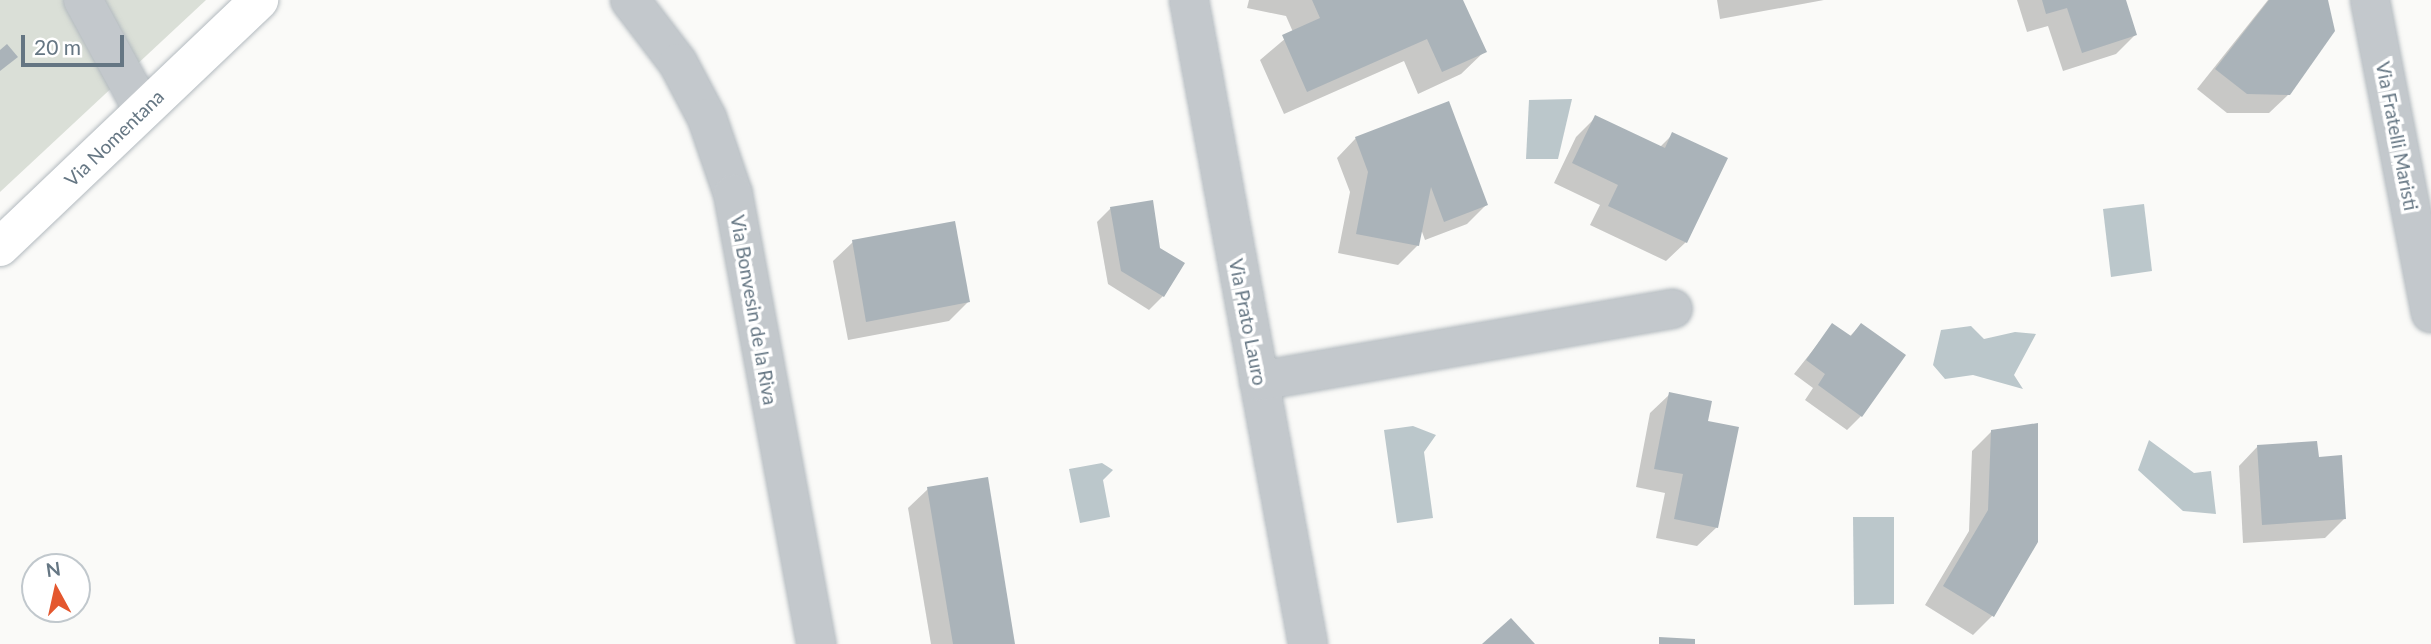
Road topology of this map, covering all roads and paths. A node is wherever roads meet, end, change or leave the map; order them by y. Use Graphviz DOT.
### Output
graph roads {
  1 [pos="83,0"];
  2 [pos="259,0"];
  3 [pos="630,0"];
  4 [pos="1189,0"];
  5 [pos="2370,0"];
  6 [pos="143,110"];
  7 [pos="0,247"];
  8 [pos="1673,309"];
  9 [pos="2431,313"];
  10 [pos="1259,381"];
  11 [pos="816,644"];
  12 [pos="1308,644"];
  1 -- 6 [label="street"];
  2 -- 6 [label="main road, Via Nomentana"];
  3 -- 11 [label="street, Via Bonvesin de la Riva"];
  4 -- 10 [label="street, Via Prato Lauro"];
  5 -- 9 [label="street, Via Fratelli Maristi"];
  6 -- 7 [label="main road, Via Nomentana"];
  8 -- 10 [label="street"];
  10 -- 12 [label="street, Via Prato Lauro"];
}
